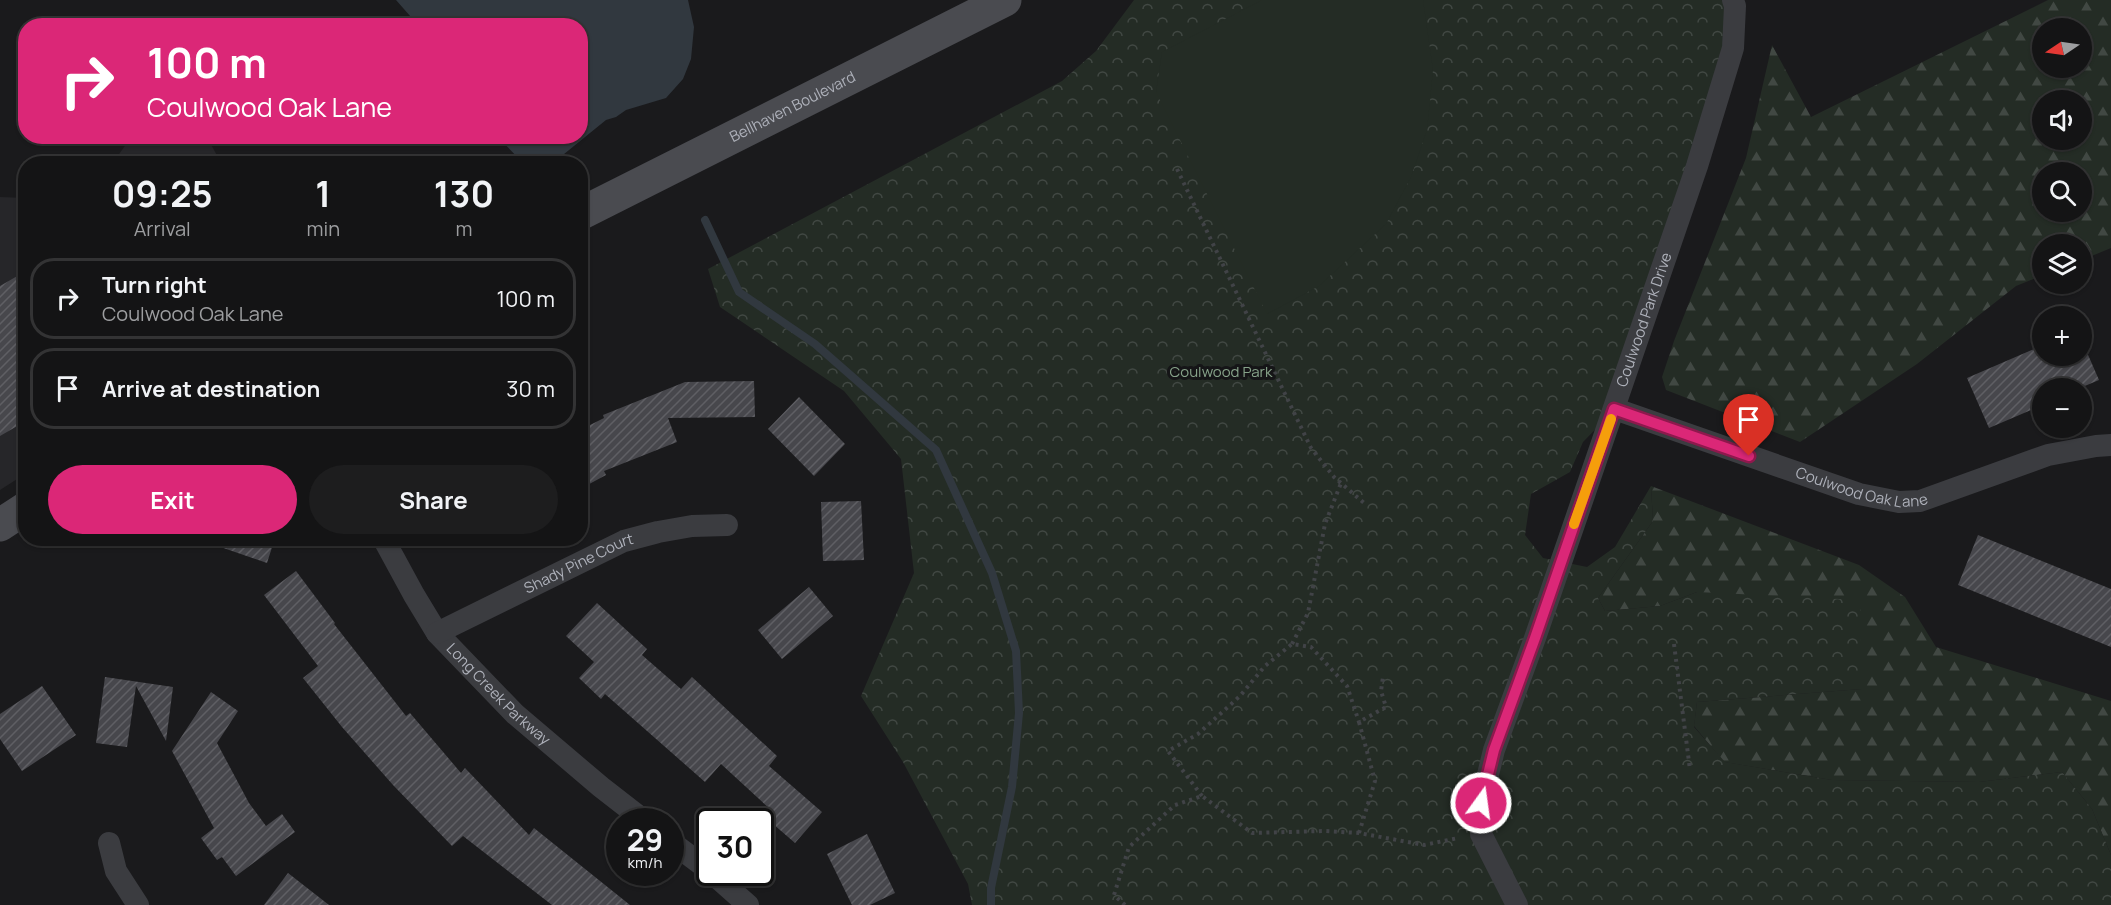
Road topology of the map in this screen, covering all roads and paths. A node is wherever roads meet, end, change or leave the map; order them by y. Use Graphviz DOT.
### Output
graph roads {
  1 [pos="1005,0"];
  2 [pos="1733,0"];
  3 [pos="1177,169"];
  4 [pos="588,210"];
  5 [pos="1614,409"];
  6 [pos="2111,445"];
  7 [pos="1341,483"];
  8 [pos="1364,503"];
  9 [pos="18,513"];
  10 [pos="0,525"];
  11 [pos="727,525"];
  12 [pos="387,546"];
  13 [pos="437,633"];
  14 [pos="1292,644"];
  15 [pos="1674,644"];
  16 [pos="1383,677"];
  17 [pos="1359,722"];
  18 [pos="1690,770"];
  19 [pos="1202,796"];
  20 [pos="628,808"];
  21 [pos="1359,833"];
  22 [pos="1480,834"];
  23 [pos="109,843"];
  24 [pos="684,852"];
  25 [pos="696,861"];
  26 [pos="727,886"];
  27 [pos="138,905"];
  28 [pos="748,905"];
  29 [pos="1125,905"];
  30 [pos="1516,905"];
  1 -- 4 [label="main road, Bellhaven Boulevard"];
  2 -- 5 [label="street, Coulwood Park Drive"];
  3 -- 7 [label="path"];
  5 -- 6 [label="street, Coulwood Oak Lane"];
  5 -- 22 [label="street, Coulwood Park Drive"];
  7 -- 8 [label="path"];
  7 -- 14 [label="path"];
  9 -- 10 [label="main road"];
  11 -- 13 [label="street, Shady Pine Court"];
  12 -- 13 [label="street, Long Creek Parkway"];
  13 -- 20 [label="street, Long Creek Parkway"];
  14 -- 17 [label="path"];
  14 -- 19 [label="path"];
  15 -- 18 [label="path"];
  16 -- 17 [label="path"];
  17 -- 21 [label="path"];
  19 -- 21 [label="path"];
  19 -- 29 [label="path"];
  21 -- 22 [label="path"];
  22 -- 30 [label="street, Coulwood Park Drive"];
  23 -- 27 [label="street"];
  24 -- 25 [label="street"];
  26 -- 28 [label="street"];
}
